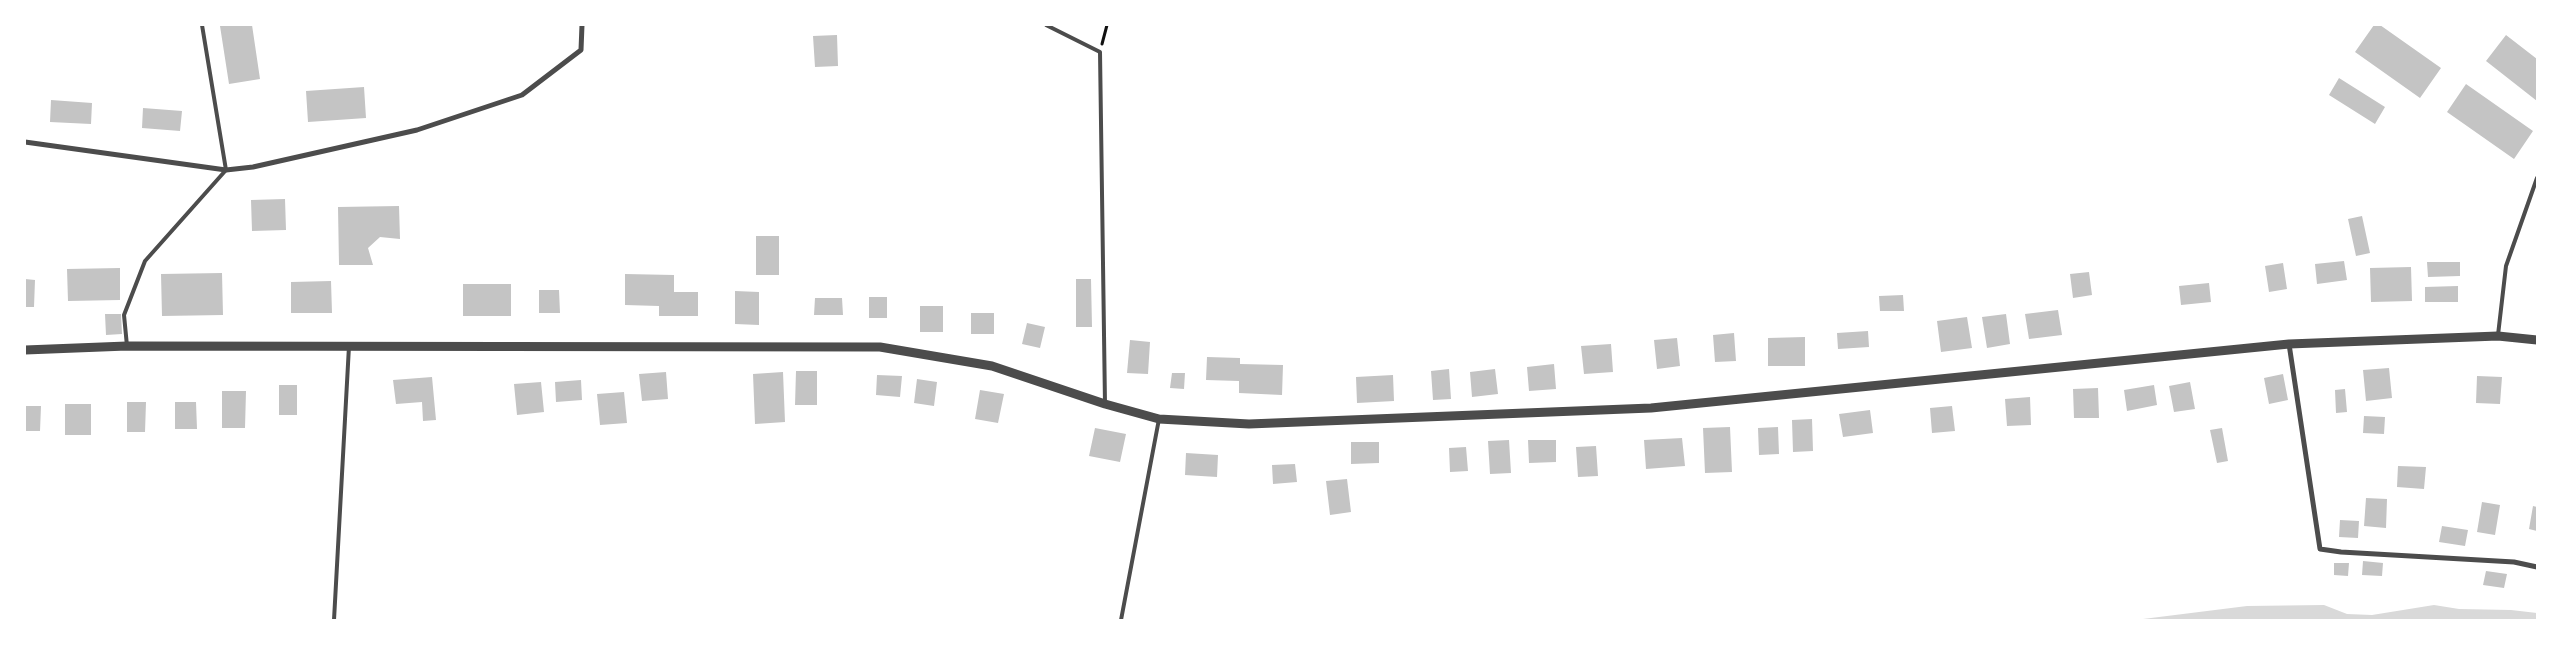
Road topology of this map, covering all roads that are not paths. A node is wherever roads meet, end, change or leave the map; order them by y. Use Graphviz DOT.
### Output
graph roads {
  1 [pos="202,25"];
  2 [pos="582,25"];
  3 [pos="1046,25"];
  4 [pos="25,142"];
  5 [pos="226,170"];
  6 [pos="2537,178"];
  7 [pos="2498,336"];
  8 [pos="2537,340"];
  9 [pos="2289,344"];
  10 [pos="127,346"];
  11 [pos="349,346"];
  12 [pos="25,350"];
  13 [pos="1105,404"];
  14 [pos="1159,419"];
  15 [pos="2537,567"];
  16 [pos="334,620"];
  17 [pos="1121,620"];
  1 -- 5 [label="lane"];
  2 -- 5 [label="street"];
  3 -- 13 [label="lane"];
  4 -- 5 [label="street"];
  5 -- 10 [label="lane"];
  6 -- 7 [label="lane"];
  7 -- 8 [label="street"];
  7 -- 9 [label="street"];
  9 -- 14 [label="street"];
  9 -- 15 [label="street"];
  10 -- 11 [label="street"];
  10 -- 12 [label="street"];
  11 -- 13 [label="street"];
  11 -- 16 [label="lane"];
  13 -- 14 [label="street"];
  14 -- 17 [label="lane"];
}
